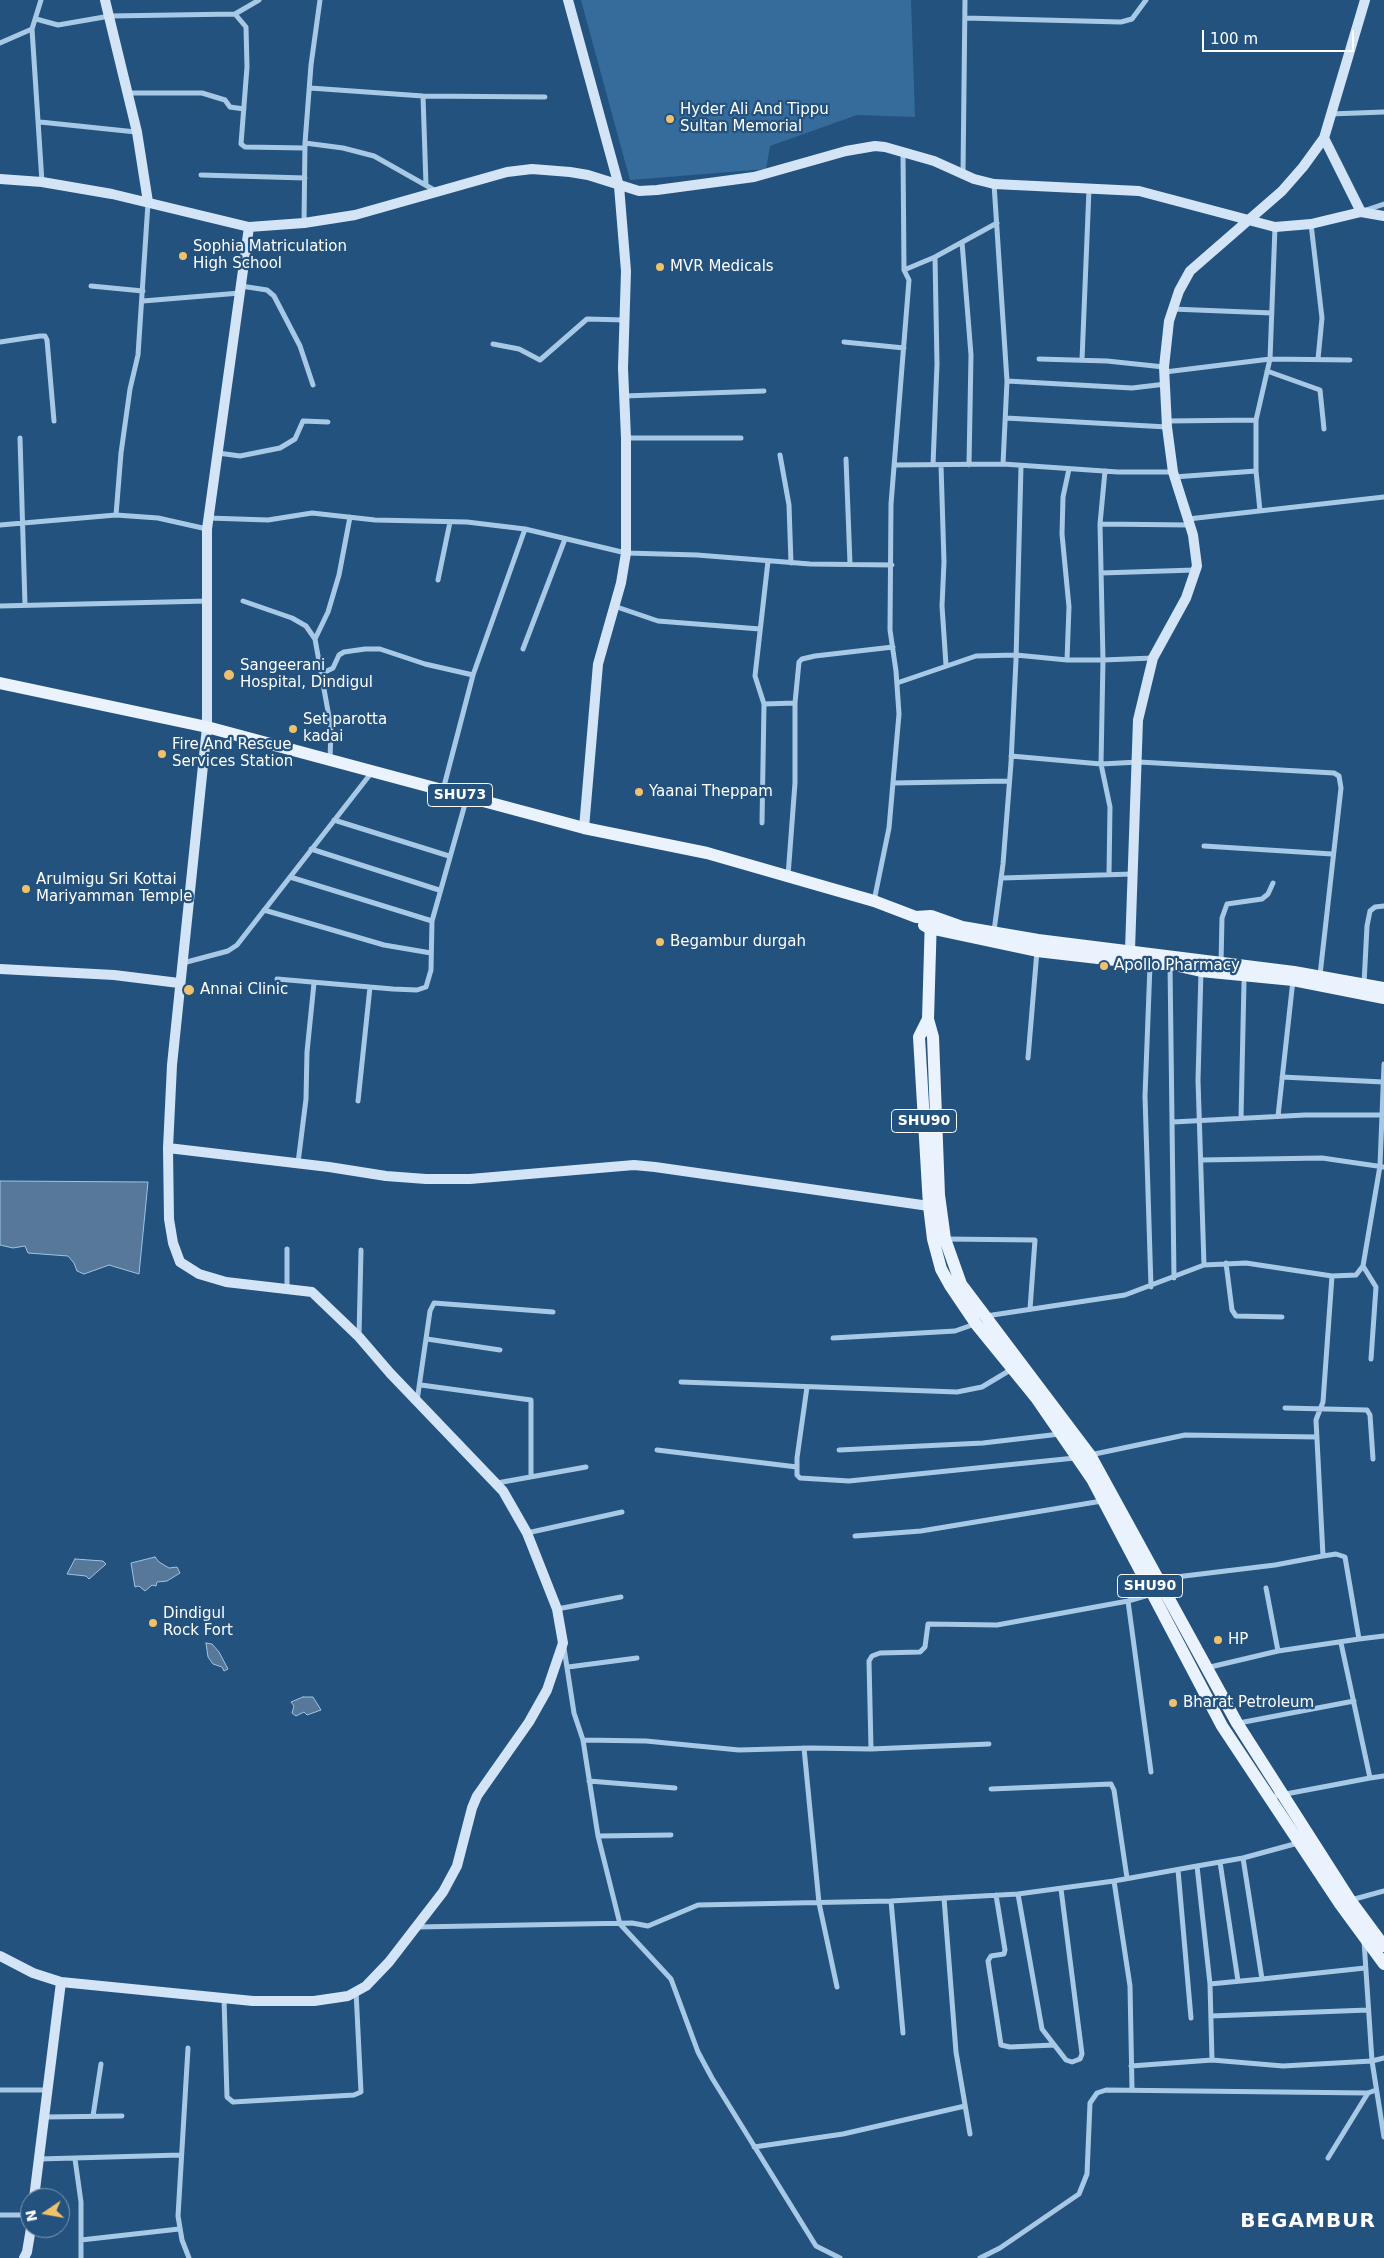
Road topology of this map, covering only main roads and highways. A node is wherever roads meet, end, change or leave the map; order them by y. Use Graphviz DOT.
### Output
graph roads {
  1 [pos="0,683"];
  2 [pos="930,922"];
  3 [pos="956,933"];
  4 [pos="1037,945"];
  5 [pos="929,949"];
  6 [pos="1150,958"];
  7 [pos="1202,966"];
  8 [pos="1293,976"];
  9 [pos="1384,988"];
  10 [pos="1384,998"];
  11 [pos="928,1019"];
  12 [pos="981,1320"];
  13 [pos="1084,1456"];
  14 [pos="1159,1592"];
  15 [pos="1276,1796"];
  16 [pos="1306,1841"];
  17 [pos="1366,1930"];
  18 [pos="1384,1946"];
  19 [pos="1384,1964"];
  1 -- 2 [label="main road, SHU73"];
  2 -- 3 [label="main road"];
  2 -- 4 [label="main road, SHU73"];
  2 -- 5 [label="main road, SHU90"];
  3 -- 4 [label="main road"];
  3 -- 5 [label="main road"];
  4 -- 6 [label="main road"];
  4 -- 6 [label="main road, SHU73"];
  5 -- 11 [label="main road, SHU90"];
  6 -- 7 [label="main road, SHU73"];
  7 -- 8 [label="main road"];
  7 -- 8 [label="main road, SHU73"];
  8 -- 9 [label="main road, SHU73"];
  8 -- 10 [label="main road"];
  11 -- 12 [label="main road"];
  11 -- 12 [label="main road, SHU90"];
  12 -- 13 [label="main road"];
  12 -- 13 [label="main road, SHU90"];
  13 -- 14 [label="main road"];
  13 -- 14 [label="main road, SHU90"];
  14 -- 15 [label="main road"];
  14 -- 15 [label="main road, SHU90"];
  15 -- 16 [label="main road, SHU90"];
  16 -- 17 [label="main road, SHU90"];
  16 -- 17 [label="main road"];
  17 -- 18 [label="main road"];
  17 -- 19 [label="main road, SHU90"];
}
